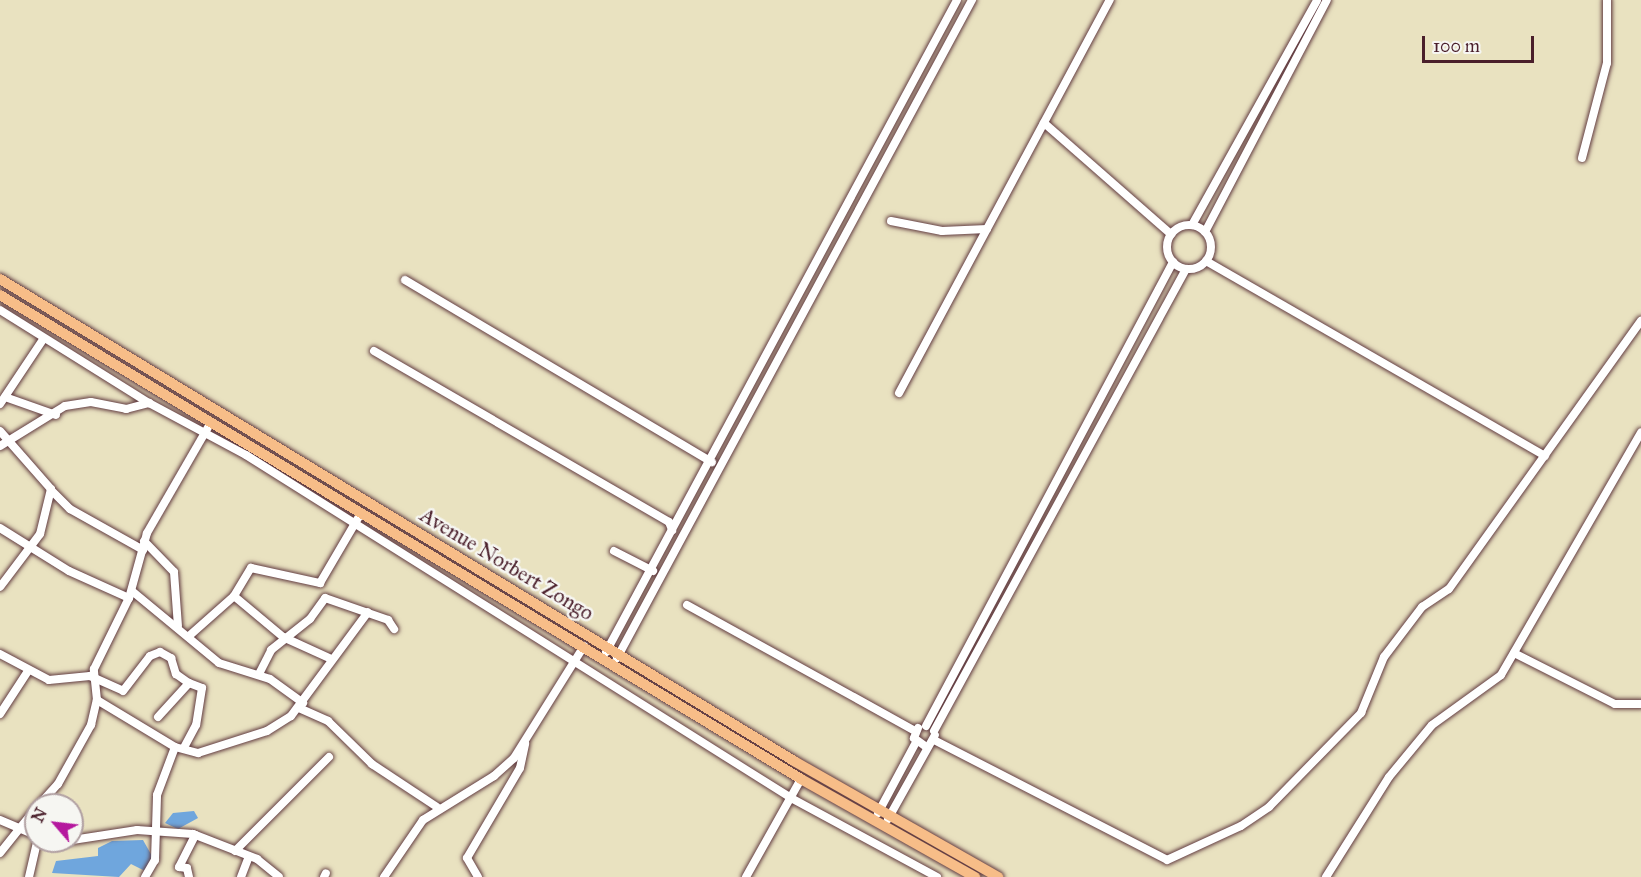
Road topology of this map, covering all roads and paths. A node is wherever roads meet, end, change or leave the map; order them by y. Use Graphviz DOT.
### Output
graph roads {
  1 [pos="957,0"];
  2 [pos="972,0"];
  3 [pos="1110,0"];
  4 [pos="1317,0"];
  5 [pos="1327,0"];
  6 [pos="1607,0"];
  7 [pos="1314,16"];
  8 [pos="1044,123"];
  9 [pos="1582,158"];
  10 [pos="891,221"];
  11 [pos="1192,225"];
  12 [pos="987,229"];
  13 [pos="1205,232"];
  14 [pos="1171,234"];
  15 [pos="1206,261"];
  16 [pos="1173,262"];
  17 [pos="1186,269"];
  18 [pos="0,279"];
  19 [pos="405,280"];
  20 [pos="0,295"];
  21 [pos="0,310"];
  22 [pos="1641,321"];
  23 [pos="44,338"];
  24 [pos="374,351"];
  25 [pos="899,393"];
  26 [pos="3,396"];
  27 [pos="149,403"];
  28 [pos="56,415"];
  29 [pos="211,422"];
  30 [pos="0,431"];
  31 [pos="1641,433"];
  32 [pos="205,434"];
  33 [pos="4,443"];
  34 [pos="1545,456"];
  35 [pos="710,459"];
  36 [pos="718,469"];
  37 [pos="1065,480"];
  38 [pos="51,490"];
  39 [pos="361,513"];
  40 [pos="355,525"];
  41 [pos="0,528"];
  42 [pos="672,529"];
  43 [pos="144,545"];
  44 [pos="30,548"];
  45 [pos="676,548"];
  46 [pos="614,550"];
  47 [pos="650,569"];
  48 [pos="662,574"];
  49 [pos="0,587"];
  50 [pos="130,595"];
  51 [pos="234,596"];
  52 [pos="687,605"];
  53 [pos="368,612"];
  54 [pos="178,626"];
  55 [pos="394,629"];
  56 [pos="189,636"];
  57 [pos="283,638"];
  58 [pos="584,646"];
  59 [pos="606,652"];
  60 [pos="1514,652"];
  61 [pos="0,654"];
  62 [pos="329,658"];
  63 [pos="616,659"];
  64 [pos="575,661"];
  65 [pos="28,671"];
  66 [pos="259,674"];
  67 [pos="94,678"];
  68 [pos="189,683"];
  69 [pos="97,700"];
  70 [pos="1641,704"];
  71 [pos="301,705"];
  72 [pos="0,714"];
  73 [pos="158,717"];
  74 [pos="915,731"];
  75 [pos="931,732"];
  76 [pos="916,742"];
  77 [pos="525,744"];
  78 [pos="926,746"];
  79 [pos="180,747"];
  80 [pos="330,758"];
  81 [pos="801,779"];
  82 [pos="47,793"];
  83 [pos="791,798"];
  84 [pos="437,807"];
  85 [pos="881,818"];
  86 [pos="0,820"];
  87 [pos="24,822"];
  88 [pos="18,829"];
  89 [pos="24,831"];
  90 [pos="154,831"];
  91 [pos="195,835"];
  92 [pos="84,839"];
  93 [pos="235,851"];
  94 [pos="0,853"];
  95 [pos="35,853"];
  96 [pos="249,856"];
  97 [pos="752,867"];
  98 [pos="151,876"];
  99 [pos="29,877"];
  100 [pos="189,877"];
  101 [pos="241,877"];
  102 [pos="279,877"];
  103 [pos="384,877"];
  104 [pos="478,877"];
  105 [pos="746,877"];
  106 [pos="756,877"];
  107 [pos="937,877"];
  108 [pos="975,877"];
  109 [pos="998,877"];
  110 [pos="1326,877"];
  1 -- 35 [label="street"];
  2 -- 36 [label="street"];
  3 -- 8 [label="street"];
  4 -- 7 [label="street"];
  5 -- 7 [label="street"];
  6 -- 9 [label="street"];
  7 -- 11 [label="street"];
  7 -- 13 [label="street"];
  8 -- 12 [label="street"];
  8 -- 14 [label="street"];
  10 -- 12 [label="street"];
  11 -- 13 [label="street"];
  11 -- 14 [label="street"];
  12 -- 25 [label="street"];
  13 -- 15 [label="street"];
  14 -- 16 [label="street"];
  15 -- 17 [label="street"];
  15 -- 34 [label="street"];
  16 -- 17 [label="street"];
  16 -- 37 [label="street"];
  17 -- 37 [label="street"];
  18 -- 59 [label="main road, Avenue Norbert Zongo"];
  19 -- 35 [label="street"];
  20 -- 29 [label="main road, Avenue Norbert Zongo"];
  21 -- 23 [label="street"];
  22 -- 34 [label="street"];
  23 -- 26 [label="street"];
  23 -- 27 [label="street"];
  24 -- 42 [label="street"];
  26 -- 28 [label="street"];
  27 -- 28 [label="street"];
  27 -- 32 [label="street"];
  28 -- 33 [label="street"];
  29 -- 32 [label="street"];
  29 -- 39 [label="main road, Avenue Norbert Zongo"];
  30 -- 33 [label="street"];
  31 -- 60 [label="street"];
  32 -- 40 [label="street"];
  32 -- 43 [label="street"];
  33 -- 38 [label="street"];
  34 -- 75 [label="street"];
  35 -- 36 [label="street"];
  35 -- 42 [label="street"];
  36 -- 45 [label="street"];
  37 -- 75 [label="street"];
  38 -- 43 [label="street"];
  38 -- 44 [label="street"];
  39 -- 40 [label="street"];
  39 -- 58 [label="main road, Avenue Norbert Zongo"];
  40 -- 51 [label="street"];
  40 -- 64 [label="street"];
  41 -- 44 [label="street"];
  42 -- 45 [label="street"];
  42 -- 47 [label="street"];
  43 -- 50 [label="street"];
  43 -- 54 [label="street"];
  44 -- 49 [label="street"];
  44 -- 50 [label="street"];
  45 -- 48 [label="street"];
  46 -- 47 [label="street"];
  47 -- 48 [label="street"];
  47 -- 59 [label="street"];
  48 -- 63 [label="street"];
  50 -- 54 [label="street"];
  50 -- 67 [label="street"];
  51 -- 56 [label="street"];
  51 -- 57 [label="street"];
  52 -- 74 [label="street"];
  53 -- 55 [label="street"];
  53 -- 57 [label="street"];
  53 -- 62 [label="street"];
  54 -- 56 [label="street"];
  56 -- 66 [label="street"];
  57 -- 62 [label="street"];
  57 -- 66 [label="street"];
  58 -- 59 [label="main road, Avenue Norbert Zongo"];
  58 -- 64 [label="street"];
  59 -- 63 [label="main road, Avenue Norbert Zongo"];
  60 -- 70 [label="street"];
  60 -- 110 [label="street"];
  61 -- 65 [label="street"];
  62 -- 71 [label="street"];
  63 -- 81 [label="main road, Avenue Norbert Zongo"];
  63 -- 85 [label="main road, Avenue Norbert Zongo"];
  64 -- 77 [label="street"];
  64 -- 83 [label="street"];
  65 -- 67 [label="street"];
  65 -- 72 [label="street"];
  66 -- 71 [label="street"];
  67 -- 68 [label="street"];
  67 -- 69 [label="street"];
  68 -- 73 [label="street"];
  68 -- 79 [label="street"];
  69 -- 79 [label="street"];
  69 -- 82 [label="street"];
  71 -- 79 [label="street"];
  71 -- 84 [label="street"];
  74 -- 75 [label="street"];
  74 -- 76 [label="street"];
  75 -- 78 [label="street"];
  76 -- 78 [label="street"];
  76 -- 85 [label="street"];
  77 -- 84 [label="street"];
  77 -- 104 [label="street"];
  78 -- 85 [label="street"];
  79 -- 90 [label="street"];
  80 -- 93 [label="street"];
  81 -- 83 [label="street"];
  81 -- 85 [label="main road, Avenue Norbert Zongo"];
  83 -- 97 [label="street"];
  83 -- 107 [label="street"];
  84 -- 103 [label="street"];
  85 -- 108 [label="main road, Avenue Norbert Zongo"];
  85 -- 109 [label="main road, Avenue Norbert Zongo"];
  86 -- 88 [label="street"];
  87 -- 88 [label="street"];
  88 -- 89 [label="street"];
  88 -- 94 [label="street"];
  90 -- 91 [label="street"];
  90 -- 92 [label="street"];
  90 -- 98 [label="street"];
  91 -- 93 [label="street"];
  91 -- 100 [label="street"];
  93 -- 96 [label="street"];
  95 -- 99 [label="street"];
  96 -- 101 [label="street"];
  96 -- 102 [label="street"];
  97 -- 105 [label="street"];
  97 -- 106 [label="street"];
}
